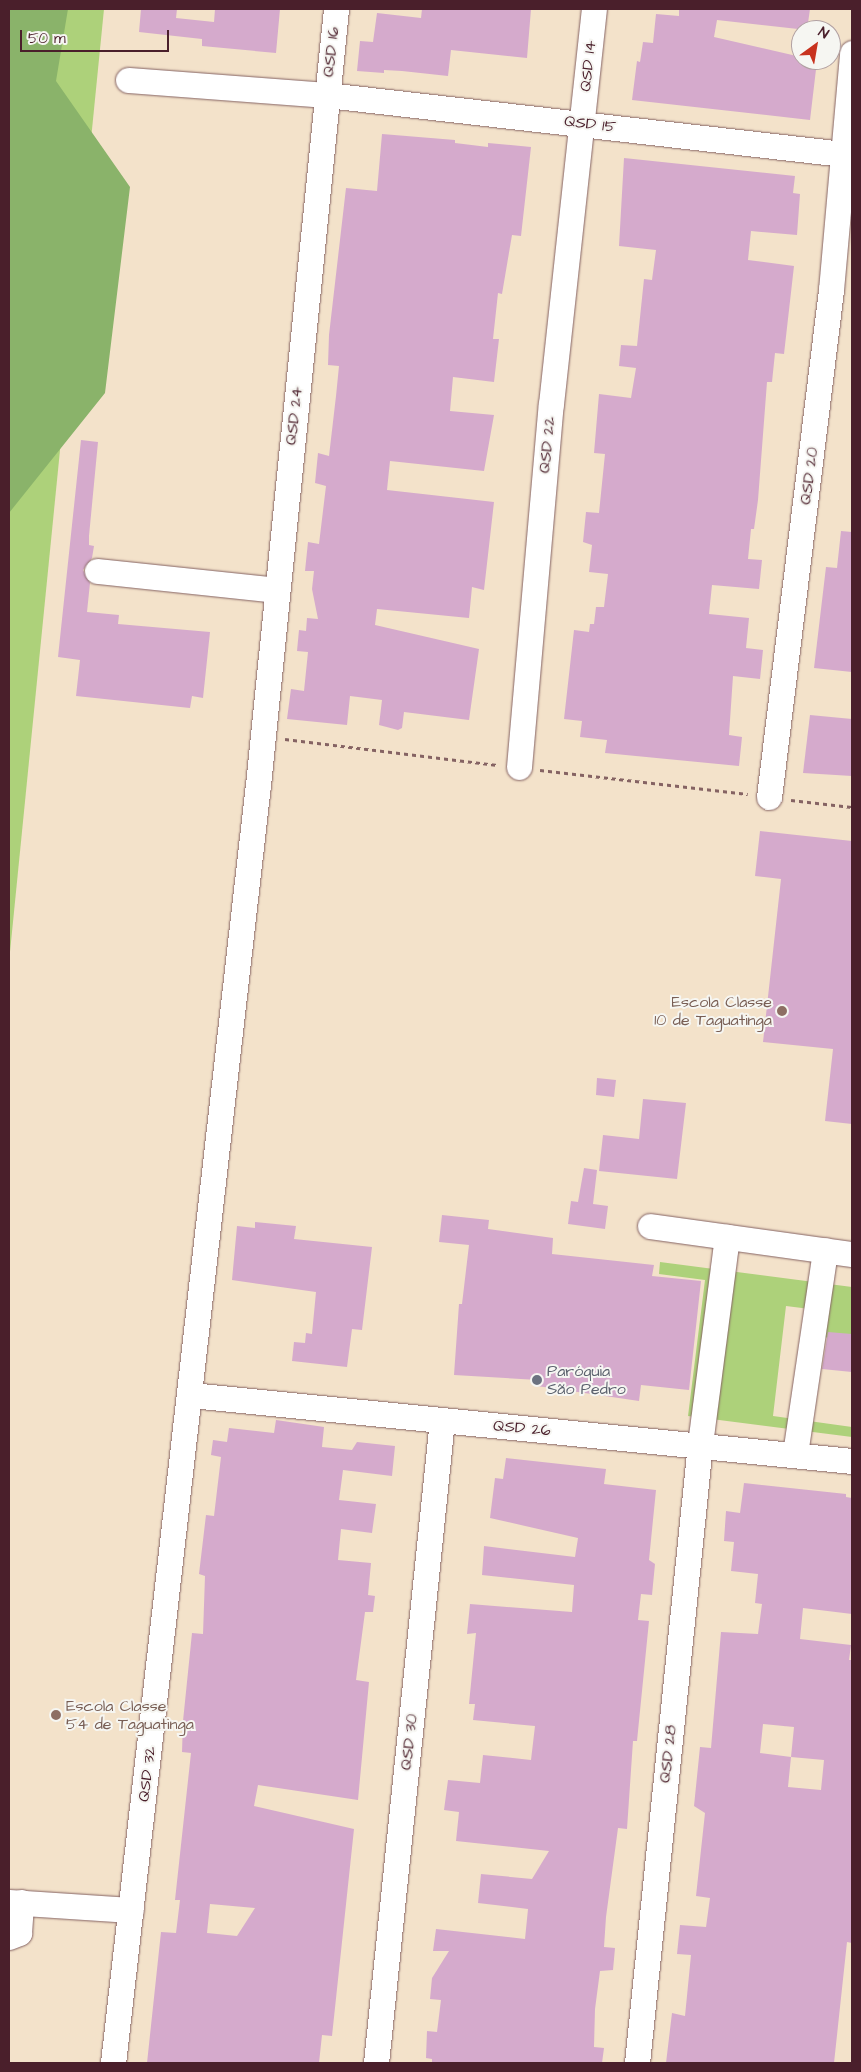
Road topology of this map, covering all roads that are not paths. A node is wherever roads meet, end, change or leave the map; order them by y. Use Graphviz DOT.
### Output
graph roads {
  1 [pos="336,9"];
  2 [pos="594,9"];
  3 [pos="852,52"];
  4 [pos="128,80"];
  5 [pos="326,95"];
  6 [pos="582,123"];
  7 [pos="847,154"];
  8 [pos="97,571"];
  9 [pos="277,590"];
  10 [pos="262,737"];
  11 [pos="519,768"];
  12 [pos="769,797"];
  13 [pos="650,1226"];
  14 [pos="727,1237"];
  15 [pos="825,1250"];
  16 [pos="852,1254"];
  17 [pos="191,1395"];
  18 [pos="442,1420"];
  19 [pos="700,1444"];
  20 [pos="795,1454"];
  21 [pos="852,1461"];
  22 [pos="15,1902"];
  23 [pos="131,1910"];
  24 [pos="9,1937"];
  25 [pos="114,2063"];
  26 [pos="376,2063"];
  27 [pos="637,2063"];
  1 -- 5 [label="street, QSD 16"];
  2 -- 6 [label="street, QSD 14"];
  3 -- 7 [label="street, QSD 20"];
  4 -- 5 [label="street, QSD 15"];
  5 -- 6 [label="street, QSD 15"];
  5 -- 9 [label="street, QSD 24"];
  6 -- 7 [label="street, QSD 15"];
  6 -- 11 [label="street, QSD 22"];
  7 -- 12 [label="street, QSD 20"];
  8 -- 9 [label="street"];
  9 -- 10 [label="street, QSD 24"];
  10 -- 17 [label="street, QSD 32"];
  13 -- 14 [label="street"];
  14 -- 15 [label="street"];
  14 -- 19 [label="street, QSD 28"];
  15 -- 16 [label="street"];
  15 -- 20 [label="street"];
  17 -- 18 [label="street, QSD 26"];
  17 -- 23 [label="street, QSD 32"];
  18 -- 19 [label="street, QSD 26"];
  18 -- 26 [label="street, QSD 30"];
  19 -- 20 [label="street, QSD 26"];
  19 -- 27 [label="street, QSD 28"];
  20 -- 21 [label="street, QSD 26"];
  22 -- 23 [label="street"];
  22 -- 24 [label="street"];
  23 -- 25 [label="street, QSD 32"];
}
